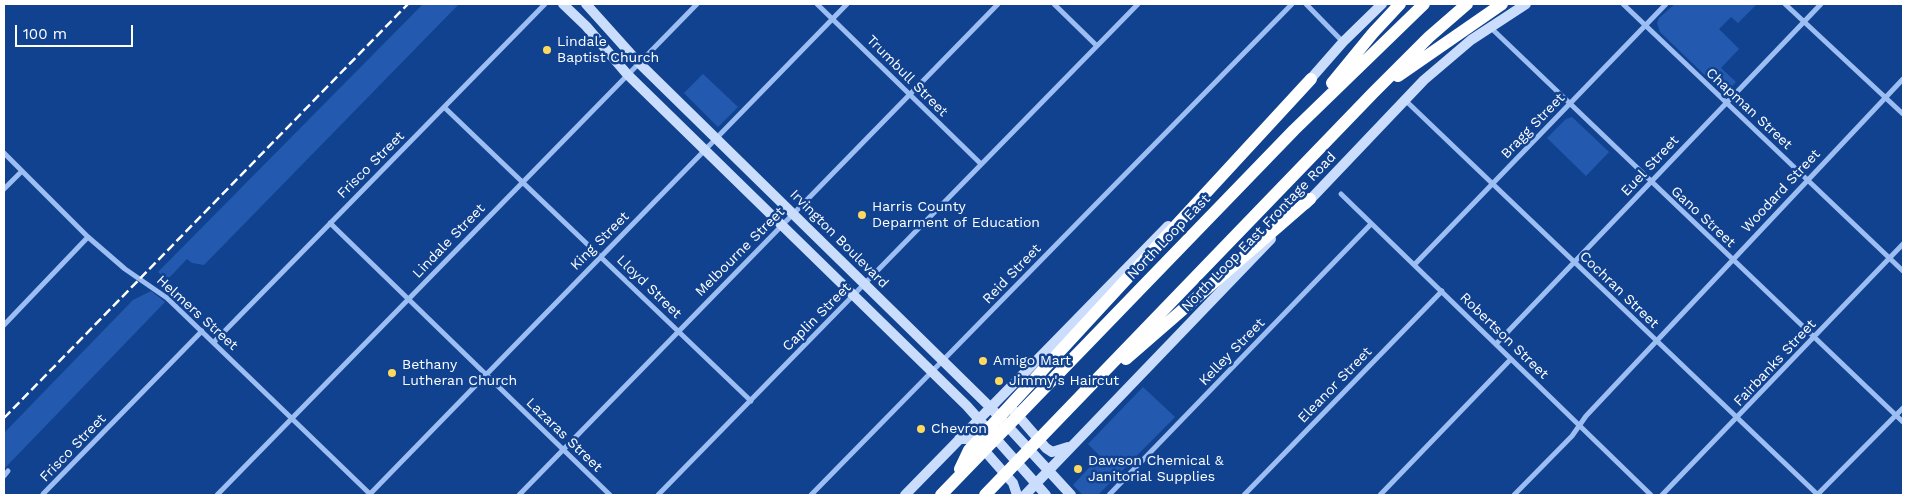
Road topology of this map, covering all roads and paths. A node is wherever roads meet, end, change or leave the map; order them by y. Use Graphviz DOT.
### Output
graph roads {
  1 [pos="545,4"];
  2 [pos="563,4"];
  3 [pos="586,4"];
  4 [pos="698,4"];
  5 [pos="818,4"];
  6 [pos="847,4"];
  7 [pos="998,4"];
  8 [pos="1054,4"];
  9 [pos="1138,4"];
  10 [pos="1292,4"];
  11 [pos="1306,4"];
  12 [pos="1382,4"];
  13 [pos="1400,4"];
  14 [pos="1424,4"];
  15 [pos="1467,4"];
  16 [pos="1502,4"];
  17 [pos="1526,4"];
  18 [pos="1623,4"];
  19 [pos="1666,4"];
  20 [pos="1786,4"];
  21 [pos="1821,4"];
  22 [pos="833,18"];
  23 [pos="1804,21"];
  24 [pos="1645,25"];
  25 [pos="1489,27"];
  26 [pos="1343,42"];
  27 [pos="1097,46"];
  28 [pos="639,63"];
  29 [pos="628,74"];
  30 [pos="1311,79"];
  31 [pos="1903,79"];
  32 [pos="1373,93"];
  33 [pos="910,95"];
  34 [pos="1886,98"];
  35 [pos="1405,99"];
  36 [pos="1725,102"];
  37 [pos="1569,105"];
  38 [pos="444,107"];
  39 [pos="1903,114"];
  40 [pos="1294,130"];
  41 [pos="716,138"];
  42 [pos="705,149"];
  43 [pos="4,153"];
  44 [pos="982,164"];
  45 [pos="22,171"];
  46 [pos="1807,179"];
  47 [pos="1651,182"];
  48 [pos="522,183"];
  49 [pos="1492,184"];
  50 [pos="4,189"];
  51 [pos="1341,194"];
  52 [pos="1310,199"];
  53 [pos="794,214"];
  54 [pos="330,223"];
  55 [pos="1371,224"];
  56 [pos="782,225"];
  57 [pos="88,237"];
  58 [pos="1903,244"];
  59 [pos="600,257"];
  60 [pos="1889,258"];
  61 [pos="1732,260"];
  62 [pos="1575,263"];
  63 [pos="1415,264"];
  64 [pos="1903,271"];
  65 [pos="866,284"];
  66 [pos="1442,291"];
  67 [pos="855,295"];
  68 [pos="408,299"];
  69 [pos="4,325"];
  70 [pos="202,331"];
  71 [pos="678,331"];
  72 [pos="1814,338"];
  73 [pos="1656,341"];
  74 [pos="214,342"];
  75 [pos="1496,344"];
  76 [pos="1512,359"];
  77 [pos="943,360"];
  78 [pos="932,372"];
  79 [pos="486,374"];
  80 [pos="1016,381"];
  81 [pos="751,401"];
  82 [pos="1022,402"];
  83 [pos="990,407"];
  84 [pos="1903,408"];
  85 [pos="1062,415"];
  86 [pos="1896,416"];
  87 [pos="291,419"];
  88 [pos="978,419"];
  89 [pos="1737,419"];
  90 [pos="1903,422"];
  91 [pos="1579,425"];
  92 [pos="959,439"];
  93 [pos="1073,445"];
  94 [pos="563,451"];
  95 [pos="1048,471"];
  96 [pos="1036,484"];
  97 [pos="43,494"];
  98 [pos="371,494"];
  99 [pos="217,495"];
  100 [pos="519,495"];
  101 [pos="610,495"];
  102 [pos="658,495"];
  103 [pos="811,495"];
  104 [pos="905,495"];
  105 [pos="941,495"];
  106 [pos="985,495"];
  107 [pos="1017,495"];
  108 [pos="1025,495"];
  109 [pos="1046,495"];
  110 [pos="1071,495"];
  111 [pos="1109,495"];
  112 [pos="1244,495"];
  113 [pos="1380,495"];
  114 [pos="1514,495"];
  115 [pos="1651,495"];
  116 [pos="1662,495"];
  117 [pos="1818,495"];
  1 -- 38 [label="street, Frisco Street"];
  2 -- 29 [label="main road, Irvington Boulevard"];
  3 -- 28 [label="main road, Irvington Boulevard"];
  4 -- 28 [label="street, Lindale Street"];
  5 -- 22 [label="street, Trumbull Street"];
  6 -- 22 [label="street, King Street"];
  7 -- 33 [label="street, Melbourne Street"];
  8 -- 27 [label="street"];
  9 -- 27 [label="street, Caplin Street"];
  10 -- 77 [label="street, Reid Street"];
  11 -- 26 [label="street"];
  12 -- 26 [label="main road"];
  13 -- 40 [label="highway"];
  14 -- 40 [label="highway, North Loop East"];
  15 -- 32 [label="highway"];
  16 -- 32 [label="highway"];
  17 -- 25 [label="main road, North Loop East Frontage Road"];
  18 -- 24 [label="street, Chapman Street"];
  19 -- 24 [label="street, Bragg Street"];
  20 -- 23 [label="street"];
  21 -- 23 [label="street, Euel Street"];
  22 -- 33 [label="street, Trumbull Street"];
  22 -- 41 [label="street, King Street"];
  23 -- 34 [label="street"];
  23 -- 36 [label="street, Euel Street"];
  24 -- 36 [label="street, Chapman Street"];
  24 -- 37 [label="street, Bragg Street"];
  25 -- 35 [label="main road, North Loop East Frontage Road"];
  25 -- 37 [label="street, Gano Street"];
  26 -- 30 [label="main road"];
  27 -- 44 [label="street, Caplin Street"];
  28 -- 29 [label="street, Lindale Street"];
  28 -- 41 [label="main road, Irvington Boulevard"];
  29 -- 42 [label="main road, Irvington Boulevard"];
  29 -- 48 [label="street, Lindale Street"];
  30 -- 80 [label="main road"];
  30 -- 82 [label="highway"];
  31 -- 34 [label="street, Woodard Street"];
  32 -- 85 [label="highway"];
  33 -- 44 [label="street, Trumbull Street"];
  33 -- 53 [label="street, Melbourne Street"];
  34 -- 39 [label="street"];
  34 -- 46 [label="street, Woodard Street"];
  35 -- 49 [label="street, Cochran Street"];
  35 -- 52 [label="main road, North Loop East Frontage Road"];
  36 -- 46 [label="street, Chapman Street"];
  36 -- 47 [label="street, Euel Street"];
  37 -- 47 [label="street, Gano Street"];
  37 -- 49 [label="street, Bragg Street"];
  38 -- 48 [label="street, Lloyd Street"];
  38 -- 54 [label="street, Frisco Street"];
  40 -- 82 [label="highway, North Loop East"];
  41 -- 42 [label="street, King Street"];
  41 -- 53 [label="main road, Irvington Boulevard"];
  42 -- 56 [label="main road, Irvington Boulevard"];
  42 -- 59 [label="street, King Street"];
  43 -- 45 [label="street, Helmers Street"];
  44 -- 65 [label="street, Caplin Street"];
  45 -- 50 [label="street"];
  45 -- 57 [label="street, Helmers Street"];
  46 -- 60 [label="street, Chapman Street"];
  46 -- 61 [label="street, Woodard Street"];
  47 -- 61 [label="street, Gano Street"];
  47 -- 62 [label="street, Euel Street"];
  48 -- 59 [label="street, Lloyd Street"];
  48 -- 68 [label="street, Lindale Street"];
  49 -- 62 [label="street, Cochran Street"];
  49 -- 63 [label="street, Bragg Street"];
  51 -- 55 [label="street, Robertson Street"];
  52 -- 85 [label="highway"];
  52 -- 93 [label="main road, North Loop East Frontage Road"];
  53 -- 56 [label="street, Melbourne Street"];
  53 -- 65 [label="main road, Irvington Boulevard"];
  54 -- 68 [label="street, Lazaras Street"];
  54 -- 74 [label="street, Frisco Street"];
  55 -- 63 [label="street, Robertson Street"];
  55 -- 111 [label="street, Kelley Street"];
  56 -- 67 [label="main road, Irvington Boulevard"];
  56 -- 71 [label="street, Melbourne Street"];
  57 -- 69 [label="street"];
  57 -- 70 [label="street, Helmers Street"];
  58 -- 60 [label="street, Fairbanks Street"];
  59 -- 71 [label="street, Lloyd Street"];
  59 -- 79 [label="street, King Street"];
  60 -- 64 [label="street, Chapman Street"];
  60 -- 72 [label="street, Fairbanks Street"];
  61 -- 72 [label="street, Gano Street"];
  61 -- 73 [label="street, Woodard Street"];
  62 -- 73 [label="street, Cochran Street"];
  62 -- 75 [label="street, Euel Street"];
  63 -- 66 [label="street, Robertson Street"];
  65 -- 67 [label="street, Caplin Street"];
  65 -- 77 [label="main road, Irvington Boulevard"];
  66 -- 75 [label="street, Robertson Street"];
  66 -- 112 [label="street, Eleanor Street"];
  67 -- 78 [label="main road, Irvington Boulevard"];
  67 -- 81 [label="street, Caplin Street"];
  68 -- 79 [label="street, Lazaras Street"];
  68 -- 87 [label="street, Lindale Street"];
  70 -- 74 [label="street, Helmers Street"];
  70 -- 97 [label="street, Frisco Street"];
  71 -- 81 [label="street, Lloyd Street"];
  71 -- 94 [label="street, Melbourne Street"];
  72 -- 86 [label="street, Gano Street"];
  72 -- 89 [label="street, Fairbanks Street"];
  73 -- 89 [label="street, Cochran Street"];
  73 -- 91 [label="street, Woodard Street"];
  74 -- 87 [label="street, Helmers Street"];
  75 -- 76 [label="street, Robertson Street"];
  76 -- 91 [label="street, Robertson Street"];
  76 -- 113 [label="street"];
  77 -- 78 [label="street, Reid Street"];
  77 -- 83 [label="main road, Irvington Boulevard"];
  78 -- 88 [label="main road, Irvington Boulevard"];
  78 -- 103 [label="street, Reid Street"];
  79 -- 94 [label="street, Lazaras Street"];
  79 -- 98 [label="street, King Street"];
  80 -- 83 [label="main road"];
  80 -- 93 [label="main road"];
  81 -- 102 [label="street, Caplin Street"];
  82 -- 105 [label="highway"];
  83 -- 88 [label="main road"];
  83 -- 95 [label="main road, Irvington Boulevard"];
  84 -- 86 [label="street"];
  85 -- 106 [label="highway"];
  86 -- 90 [label="street, Gano Street"];
  86 -- 117 [label="street"];
  87 -- 98 [label="street, Helmers Street"];
  87 -- 99 [label="street, Lindale Street"];
  88 -- 92 [label="main road"];
  88 -- 96 [label="main road, Irvington Boulevard"];
  89 -- 116 [label="street, Fairbanks Street"];
  89 -- 117 [label="street, Cochran Street"];
  91 -- 114 [label="street, Woodard Street"];
  91 -- 115 [label="street, Robertson Street"];
  92 -- 104 [label="main road"];
  92 -- 107 [label="main road"];
  93 -- 95 [label="main road, North Loop East Frontage Road"];
  94 -- 100 [label="street, Melbourne Street"];
  94 -- 101 [label="street, Lazaras Street"];
  95 -- 96 [label="main road, North Loop East Frontage Road"];
  95 -- 110 [label="main road, Irvington Boulevard"];
  96 -- 108 [label="main road, North Loop East Frontage Road"];
  96 -- 109 [label="main road, Irvington Boulevard"];
}
